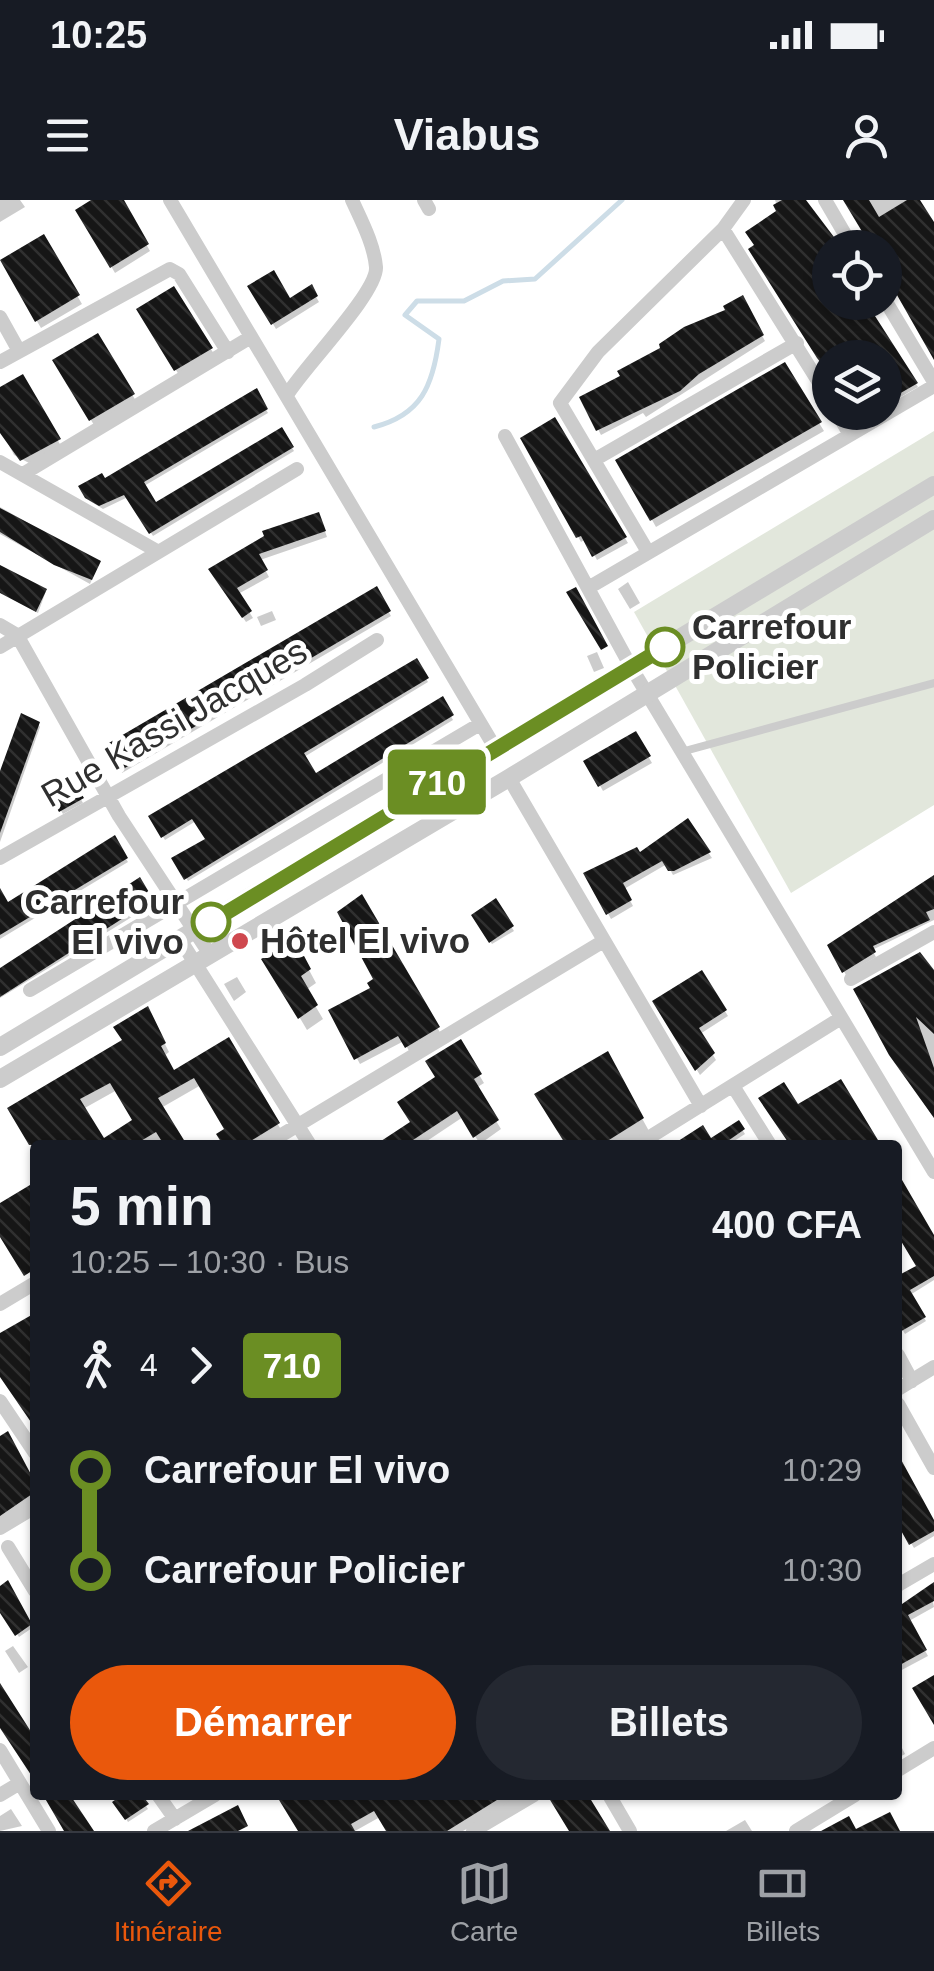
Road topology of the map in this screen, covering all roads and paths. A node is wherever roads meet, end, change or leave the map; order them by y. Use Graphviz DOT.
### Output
graph roads {
  1 [pos="170,200"];
  2 [pos="352,200"];
  3 [pos="744,200"];
  4 [pos="825,200"];
  5 [pos="723,229"];
  6 [pos="842,230"];
  7 [pos="0,317"];
  8 [pos="897,320"];
  9 [pos="251,337"];
  10 [pos="796,343"];
  11 [pos="20,351"];
  12 [pos="228,352"];
  13 [pos="0,362"];
  14 [pos="812,370"];
  15 [pos="934,384"];
  16 [pos="287,394"];
  17 [pos="848,430"];
  18 [pos="850,434"];
  19 [pos="504,436"];
  20 [pos="594,460"];
  21 [pos="0,462"];
  22 [pos="298,470"];
  23 [pos="23,474"];
  24 [pos="934,485"];
  25 [pos="934,519"];
  26 [pos="157,551"];
  27 [pos="648,552"];
  28 [pos="588,588"];
  29 [pos="0,625"];
  30 [pos="18,635"];
  31 [pos="377,640"];
  32 [pos="0,647"];
  33 [pos="631,667"];
  34 [pos="934,682"];
  35 [pos="646,694"];
  36 [pos="480,724"];
  37 [pos="494,746"];
  38 [pos="681,752"];
  39 [pos="509,778"];
  40 [pos="108,794"];
  41 [pos="0,858"];
  42 [pos="178,902"];
  43 [pos="934,932"];
  44 [pos="188,936"];
  45 [pos="602,942"];
  46 [pos="204,960"];
  47 [pos="851,979"];
  48 [pos="30,990"];
  49 [pos="841,1018"];
  50 [pos="0,1046"];
  51 [pos="0,1079"];
  52 [pos="734,1086"];
  53 [pos="700,1106"];
  54 [pos="298,1125"];
  55 [pos="273,1140"];
  56 [pos="307,1140"];
  57 [pos="645,1140"];
  58 [pos="767,1140"];
  59 [pos="934,1172"];
  60 [pos="30,1286"];
  61 [pos="0,1304"];
  62 [pos="902,1362"];
  63 [pos="934,1367"];
  64 [pos="912,1380"];
  65 [pos="902,1386"];
  66 [pos="0,1401"];
  67 [pos="902,1411"];
  68 [pos="30,1446"];
  69 [pos="934,1468"];
  70 [pos="30,1510"];
  71 [pos="0,1528"];
  72 [pos="8,1547"];
  73 [pos="934,1564"];
  74 [pos="902,1582"];
  75 [pos="30,1583"];
  76 [pos="934,1748"];
  77 [pos="0,1750"];
  78 [pos="902,1768"];
  79 [pos="20,1783"];
  80 [pos="0,1795"];
  81 [pos="30,1800"];
  82 [pos="30,1800"];
  83 [pos="162,1800"];
  84 [pos="207,1800"];
  85 [pos="526,1800"];
  86 [pos="612,1800"];
  87 [pos="848,1800"];
  88 [pos="175,1819"];
  89 [pos="802,1829"];
  90 [pos="49,1831"];
  91 [pos="154,1831"];
  92 [pos="473,1831"];
  93 [pos="630,1831"];
  1 -- 9 [label="street"];
  2 -- 16 [label="street"];
  3 -- 5 [label="street"];
  4 -- 6 [label="street"];
  5 -- 10 [label="street"];
  5 -- 20 [label="street"];
  7 -- 11 [label="street"];
  8 -- 15 [label="street"];
  9 -- 12 [label="street"];
  9 -- 16 [label="street"];
  10 -- 14 [label="street"];
  10 -- 20 [label="street"];
  11 -- 12 [label="street"];
  11 -- 13 [label="street"];
  12 -- 23 [label="street"];
  15 -- 18 [label="street"];
  16 -- 36 [label="street"];
  17 -- 18 [label="street"];
  18 -- 27 [label="street"];
  19 -- 28 [label="street"];
  20 -- 27 [label="street"];
  21 -- 23 [label="street"];
  22 -- 26 [label="street"];
  23 -- 26 [label="street"];
  24 -- 33 [label="street"];
  25 -- 35 [label="street"];
  26 -- 30 [label="street"];
  27 -- 28 [label="street"];
  28 -- 33 [label="street"];
  29 -- 30 [label="street"];
  30 -- 32 [label="street"];
  30 -- 40 [label="street"];
  31 -- 40 [label="street, Rue Kassi Jacques"];
  33 -- 35 [label="street"];
  33 -- 37 [label="street"];
  34 -- 38 [label="lane"];
  35 -- 38 [label="street"];
  35 -- 39 [label="street"];
  36 -- 37 [label="street"];
  36 -- 42 [label="street"];
  37 -- 44 [label="street"];
  38 -- 49 [label="street"];
  39 -- 45 [label="street"];
  39 -- 46 [label="street"];
  40 -- 41 [label="street, Rue Kassi Jacques"];
  40 -- 42 [label="street"];
  42 -- 44 [label="street"];
  42 -- 48 [label="street"];
  43 -- 47 [label="street"];
  44 -- 46 [label="street"];
  44 -- 50 [label="street"];
  45 -- 53 [label="street"];
  45 -- 54 [label="street"];
  46 -- 51 [label="street"];
  46 -- 54 [label="street"];
  49 -- 52 [label="street"];
  49 -- 59 [label="street"];
  52 -- 53 [label="street"];
  52 -- 58 [label="street"];
  53 -- 57 [label="street"];
  54 -- 55 [label="street"];
  54 -- 56 [label="street"];
  60 -- 61 [label="street"];
  62 -- 64 [label="street"];
  63 -- 64 [label="street"];
  64 -- 65 [label="street"];
  66 -- 68 [label="street"];
  67 -- 69 [label="street"];
  70 -- 71 [label="street"];
  72 -- 75 [label="street"];
  73 -- 74 [label="street"];
  76 -- 78 [label="street"];
  77 -- 79 [label="street"];
  79 -- 80 [label="street"];
  79 -- 82 [label="street"];
  81 -- 90 [label="street"];
  83 -- 88 [label="street"];
  84 -- 88 [label="street"];
  85 -- 92 [label="street"];
  86 -- 93 [label="street"];
  87 -- 89 [label="street"];
  88 -- 91 [label="street"];
}
